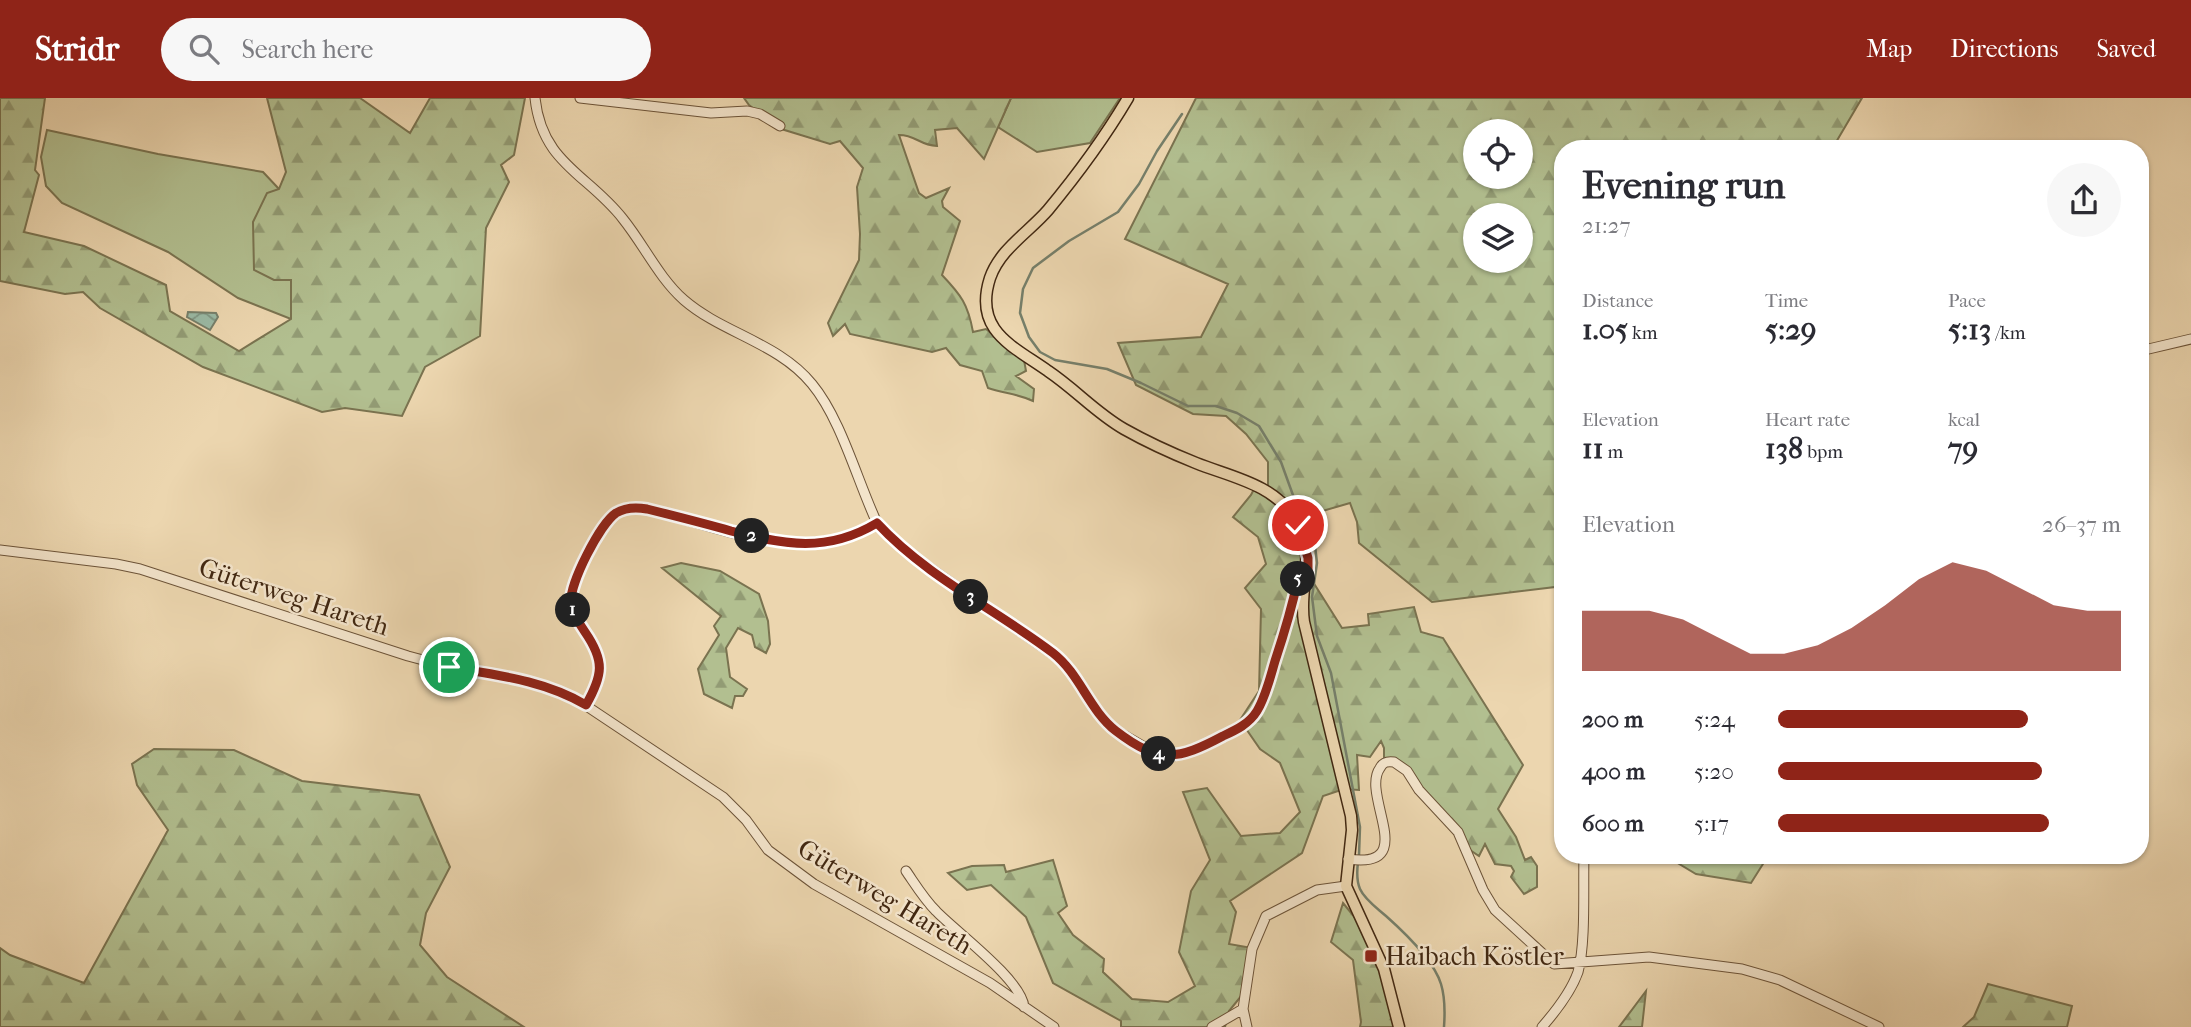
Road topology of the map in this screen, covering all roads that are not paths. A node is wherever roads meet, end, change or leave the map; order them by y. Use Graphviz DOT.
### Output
graph roads {
  1 [pos="535,98"];
  2 [pos="580,98"];
  3 [pos="1128,98"];
  4 [pos="780,126"];
  5 [pos="2191,339"];
  6 [pos="2149,349"];
  7 [pos="877,523"];
  8 [pos="0,550"];
  9 [pos="1308,574"];
  10 [pos="586,705"];
  11 [pos="1355,859"];
  12 [pos="1584,864"];
  13 [pos="906,871"];
  14 [pos="1346,886"];
  15 [pos="1579,961"];
  16 [pos="1024,1007"];
  17 [pos="1243,1009"];
  18 [pos="1054,1027"];
  19 [pos="1212,1027"];
  20 [pos="1247,1027"];
  21 [pos="1399,1027"];
  22 [pos="1542,1027"];
  23 [pos="1879,1027"];
  1 -- 7 [label="street"];
  2 -- 4 [label="street"];
  3 -- 9 [label="main road"];
  5 -- 6 [label="street"];
  7 -- 9 [label="street"];
  7 -- 10 [label="street"];
  8 -- 10 [label="street, Güterweg Hareth"];
  9 -- 11 [label="main road"];
  10 -- 16 [label="street, Güterweg Hareth"];
  11 -- 14 [label="main road"];
  11 -- 15 [label="street"];
  12 -- 15 [label="street"];
  13 -- 16 [label="street"];
  14 -- 17 [label="street"];
  14 -- 21 [label="main road"];
  15 -- 22 [label="street"];
  15 -- 23 [label="street"];
  16 -- 18 [label="street, Güterweg Hareth"];
  17 -- 19 [label="street"];
  17 -- 20 [label="street"];
}
